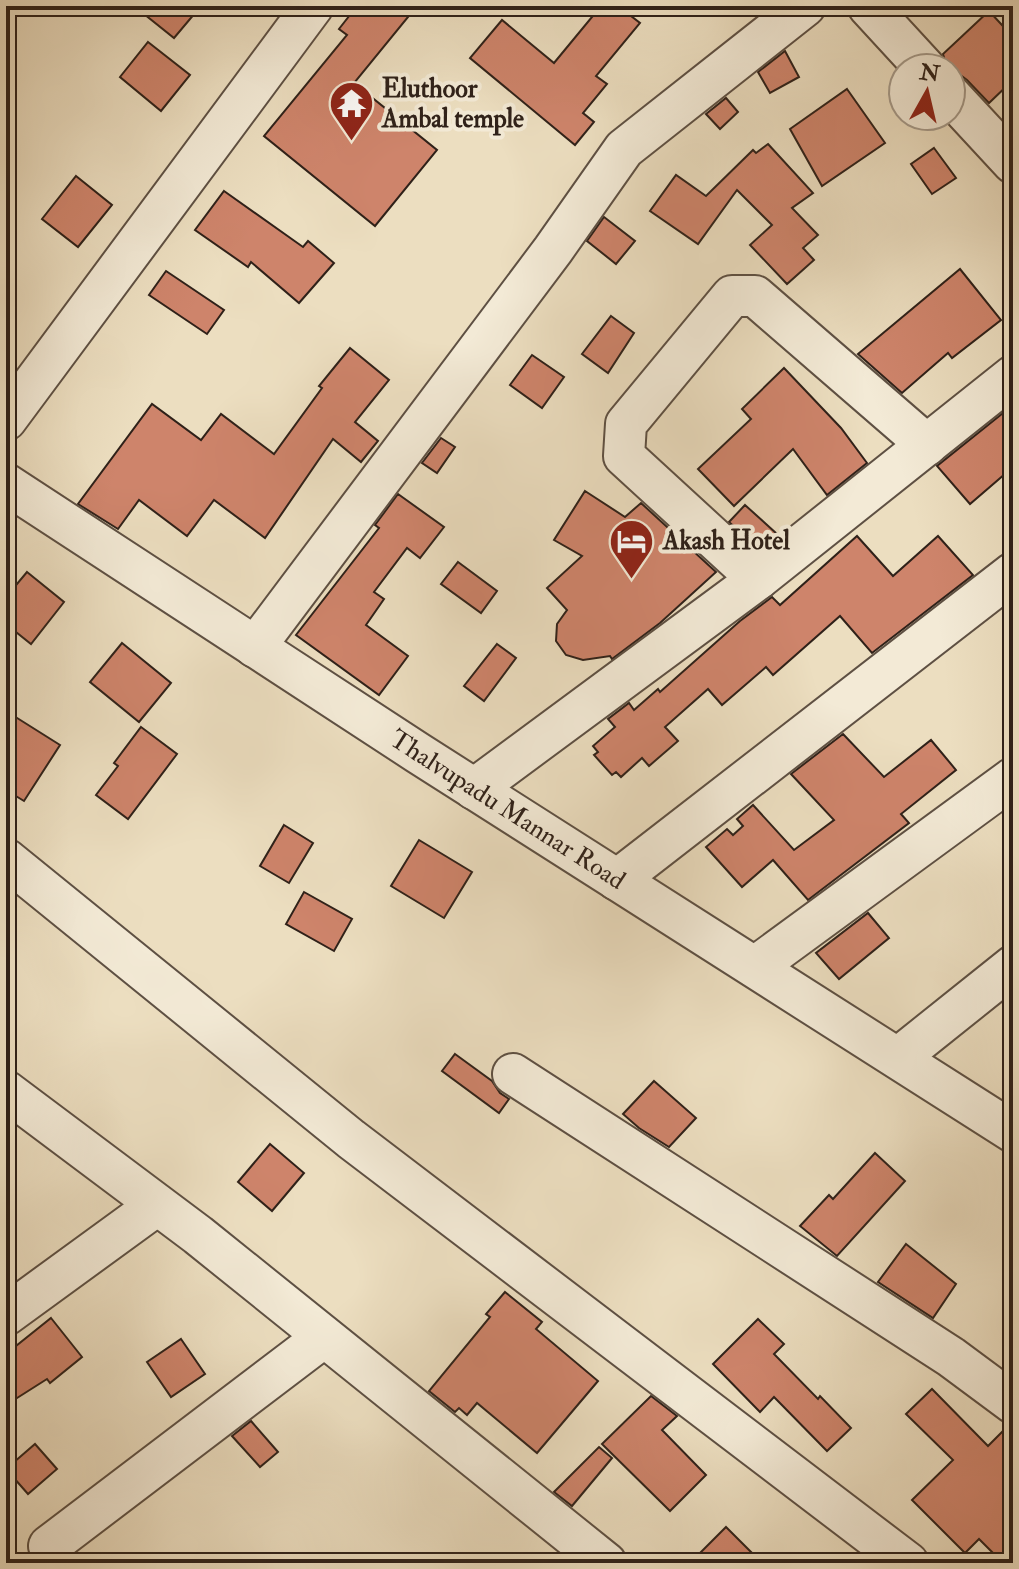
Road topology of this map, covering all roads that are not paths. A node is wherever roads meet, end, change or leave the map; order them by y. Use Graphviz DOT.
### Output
graph roads {
  1 [pos="313,6"];
  2 [pos="805,6"];
  3 [pos="868,6"];
  4 [pos="910,52"];
  5 [pos="967,113"];
  6 [pos="1013,163"];
  7 [pos="1013,376"];
  8 [pos="6,420"];
  9 [pos="927,445"];
  10 [pos="6,484"];
  11 [pos="1013,573"];
  12 [pos="758,579"];
  13 [pos="255,647"];
  14 [pos="1013,778"];
  15 [pos="474,789"];
  16 [pos="6,859"];
  17 [pos="617,880"];
  18 [pos="1013,966"];
  19 [pos="755,967"];
  20 [pos="898,1058"];
  21 [pos="513,1074"];
  22 [pos="6,1091"];
  23 [pos="1013,1132"];
  24 [pos="157,1205"];
  25 [pos="6,1315"];
  26 [pos="324,1337"];
  27 [pos="1013,1403"];
  28 [pos="48,1557"];
  29 [pos="606,1563"];
  30 [pos="908,1563"];
  1 -- 8 [label="street"];
  2 -- 13 [label="street"];
  3 -- 4 [label="street"];
  5 -- 6 [label="street"];
  7 -- 9 [label="street"];
  9 -- 12 [label="street"];
  9 -- 12 [label="street"];
  10 -- 13 [label="street, Thalvupadu Mannar Road"];
  11 -- 17 [label="street"];
  12 -- 15 [label="street"];
  13 -- 15 [label="street, Thalvupadu Mannar Road"];
  14 -- 19 [label="street"];
  15 -- 17 [label="street, Thalvupadu Mannar Road"];
  16 -- 30 [label="street"];
  17 -- 19 [label="street, Thalvupadu Mannar Road"];
  18 -- 20 [label="street"];
  19 -- 20 [label="street, Thalvupadu Mannar Road"];
  20 -- 23 [label="street, Thalvupadu Mannar Road"];
  21 -- 27 [label="street"];
  22 -- 24 [label="street"];
  24 -- 25 [label="street"];
  24 -- 26 [label="street"];
  26 -- 28 [label="street"];
  26 -- 29 [label="street"];
}
